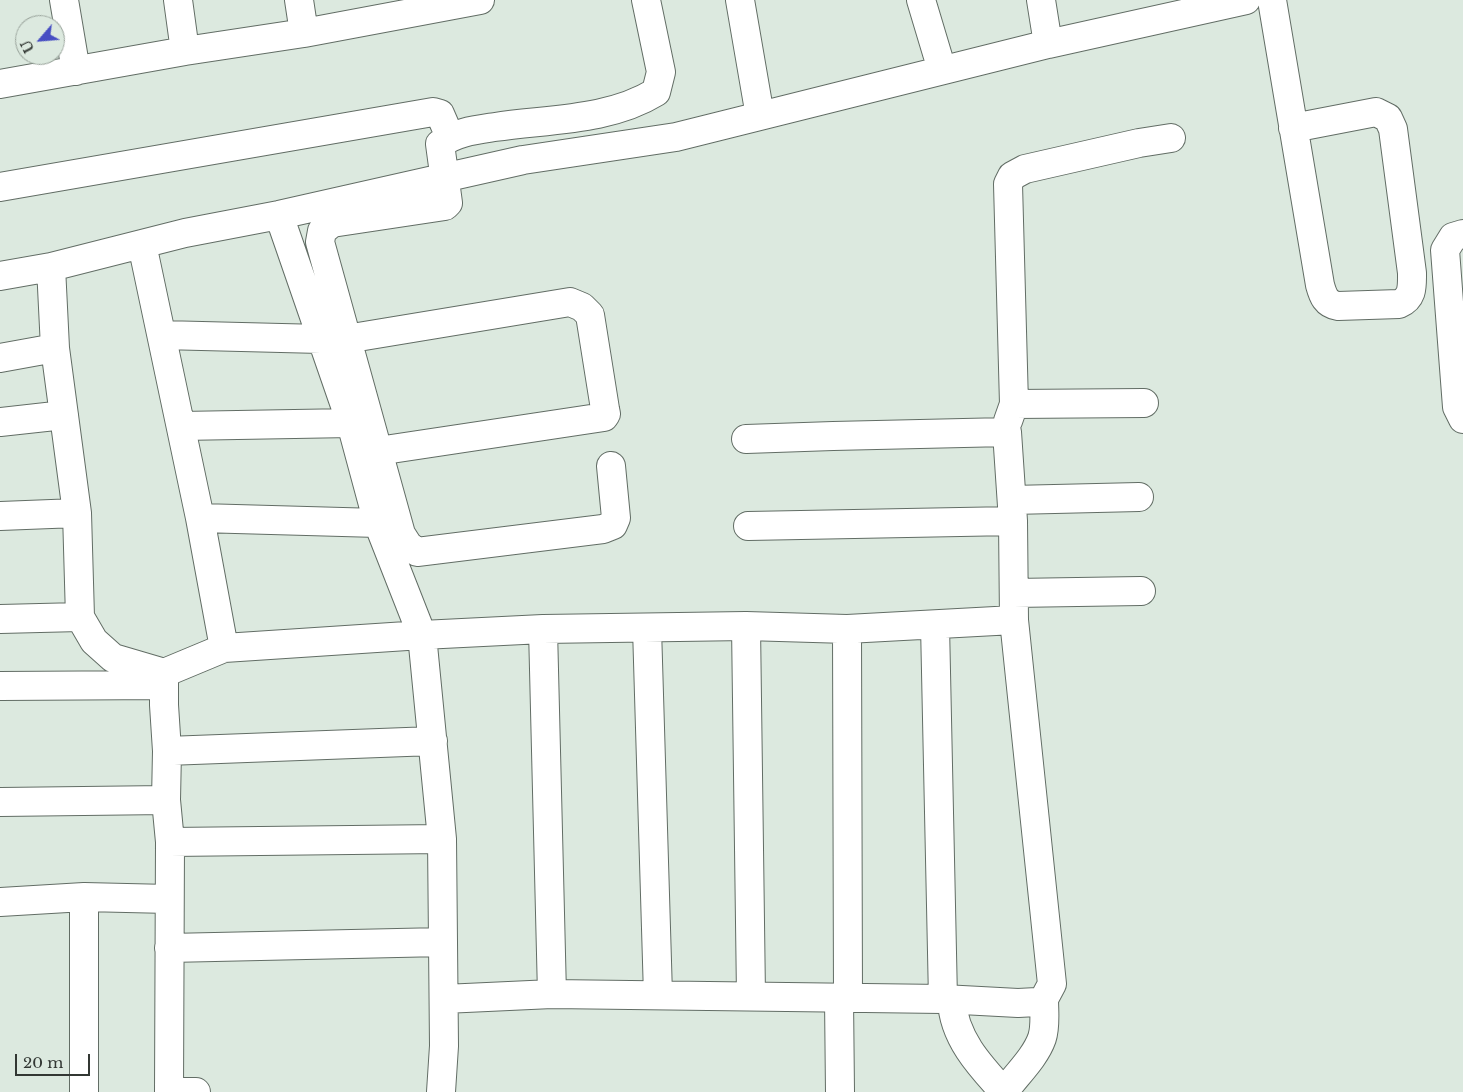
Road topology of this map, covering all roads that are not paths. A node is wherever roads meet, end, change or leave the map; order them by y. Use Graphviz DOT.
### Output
graph roads {
  1 [pos="64,0"];
  2 [pos="178,0"];
  3 [pos="299,0"];
  4 [pos="480,0"];
  5 [pos="646,0"];
  6 [pos="740,0"];
  7 [pos="921,0"];
  8 [pos="1041,0"];
  9 [pos="1246,0"];
  10 [pos="1272,0"];
  11 [pos="1217,3"];
  12 [pos="414,6"];
  13 [pos="304,32"];
  14 [pos="1048,44"];
  15 [pos="185,51"];
  16 [pos="942,70"];
  17 [pos="76,71"];
  18 [pos="0,84"];
  19 [pos="760,116"];
  20 [pos="1293,128"];
  21 [pos="450,136"];
  22 [pos="1171,138"];
  23 [pos="445,177"];
  24 [pos="0,187"];
  25 [pos="279,215"];
  26 [pos="1463,234"];
  27 [pos="142,244"];
  28 [pos="51,267"];
  29 [pos="0,276"];
  30 [pos="162,335"];
  31 [pos="334,339"];
  32 [pos="56,348"];
  33 [pos="0,358"];
  34 [pos="1144,403"];
  35 [pos="1014,404"];
  36 [pos="64,415"];
  37 [pos="1463,419"];
  38 [pos="0,422"];
  39 [pos="351,423"];
  40 [pos="181,426"];
  41 [pos="1007,432"];
  42 [pos="746,439"];
  43 [pos="378,451"];
  44 [pos="611,466"];
  45 [pos="1139,497"];
  46 [pos="1013,510"];
  47 [pos="78,513"];
  48 [pos="0,516"];
  49 [pos="200,518"];
  50 [pos="378,523"];
  51 [pos="748,526"];
  52 [pos="1141,590"];
  53 [pos="1014,593"];
  54 [pos="80,617"];
  55 [pos="0,619"];
  56 [pos="1014,620"];
  57 [pos="935,625"];
  58 [pos="746,626"];
  59 [pos="647,628"];
  60 [pos="542,629"];
  61 [pos="847,629"];
  62 [pos="422,635"];
  63 [pos="224,648"];
  64 [pos="164,679"];
  65 [pos="0,686"];
  66 [pos="433,741"];
  67 [pos="167,751"];
  68 [pos="166,800"];
  69 [pos="0,802"];
  70 [pos="442,839"];
  71 [pos="170,842"];
  72 [pos="84,897"];
  73 [pos="169,899"];
  74 [pos="0,902"];
  75 [pos="443,942"];
  76 [pos="169,948"];
  77 [pos="552,994"];
  78 [pos="658,995"];
  79 [pos="751,996"];
  80 [pos="843,998"];
  81 [pos="444,999"];
  82 [pos="948,999"];
  83 [pos="1044,999"];
  84 [pos="84,1092"];
  85 [pos="169,1092"];
  86 [pos="196,1092"];
  87 [pos="442,1092"];
  88 [pos="840,1092"];
  89 [pos="1004,1092"];
  1 -- 17 [label="street"];
  2 -- 15 [label="street"];
  3 -- 13 [label="street"];
  4 -- 12 [label="street"];
  5 -- 21 [label="street"];
  6 -- 19 [label="street"];
  7 -- 16 [label="street"];
  8 -- 14 [label="street"];
  9 -- 11 [label="street"];
  10 -- 20 [label="street"];
  11 -- 14 [label="street"];
  12 -- 13 [label="street"];
  13 -- 15 [label="street"];
  14 -- 16 [label="street"];
  15 -- 17 [label="street"];
  16 -- 19 [label="street"];
  17 -- 18 [label="street"];
  19 -- 23 [label="street"];
  20 -- 20 [label="street"];
  21 -- 23 [label="street"];
  21 -- 24 [label="street"];
  22 -- 35 [label="street"];
  23 -- 25 [label="street"];
  23 -- 31 [label="street"];
  25 -- 27 [label="street"];
  25 -- 31 [label="street"];
  26 -- 37 [label="street"];
  27 -- 28 [label="street"];
  27 -- 30 [label="street"];
  28 -- 29 [label="street"];
  28 -- 32 [label="street"];
  30 -- 31 [label="street"];
  30 -- 40 [label="street"];
  31 -- 39 [label="street"];
  31 -- 43 [label="street"];
  31 -- 43 [label="street"];
  32 -- 33 [label="street"];
  32 -- 36 [label="street"];
  34 -- 35 [label="street"];
  35 -- 41 [label="street"];
  36 -- 38 [label="street"];
  36 -- 47 [label="street"];
  39 -- 40 [label="street"];
  39 -- 50 [label="street"];
  40 -- 49 [label="street"];
  41 -- 42 [label="street"];
  41 -- 46 [label="street"];
  43 -- 44 [label="street"];
  45 -- 46 [label="street"];
  46 -- 51 [label="street"];
  46 -- 53 [label="street"];
  47 -- 48 [label="street"];
  47 -- 54 [label="street"];
  49 -- 50 [label="street"];
  49 -- 63 [label="street"];
  50 -- 62 [label="street"];
  52 -- 53 [label="street"];
  53 -- 56 [label="street"];
  54 -- 55 [label="street"];
  54 -- 64 [label="street"];
  56 -- 57 [label="street"];
  56 -- 83 [label="street"];
  57 -- 61 [label="street"];
  57 -- 82 [label="street"];
  58 -- 59 [label="street"];
  58 -- 61 [label="street"];
  58 -- 79 [label="street"];
  59 -- 60 [label="street"];
  59 -- 78 [label="street"];
  60 -- 62 [label="street"];
  60 -- 77 [label="street"];
  61 -- 80 [label="street"];
  62 -- 63 [label="street"];
  62 -- 66 [label="street"];
  63 -- 64 [label="street"];
  64 -- 65 [label="street"];
  64 -- 67 [label="street"];
  66 -- 67 [label="street"];
  66 -- 70 [label="street"];
  67 -- 68 [label="street"];
  68 -- 69 [label="street"];
  68 -- 71 [label="street"];
  70 -- 71 [label="street"];
  70 -- 75 [label="street"];
  71 -- 73 [label="street"];
  72 -- 73 [label="street"];
  72 -- 74 [label="street"];
  72 -- 84 [label="street"];
  73 -- 76 [label="street"];
  75 -- 76 [label="street"];
  75 -- 81 [label="street"];
  76 -- 85 [label="street"];
  77 -- 78 [label="street"];
  77 -- 81 [label="street"];
  78 -- 79 [label="street"];
  79 -- 80 [label="street"];
  80 -- 82 [label="street"];
  80 -- 88 [label="street"];
  81 -- 87 [label="street"];
  82 -- 83 [label="street"];
  82 -- 89 [label="street"];
  83 -- 89 [label="street"];
  85 -- 86 [label="street"];
}
